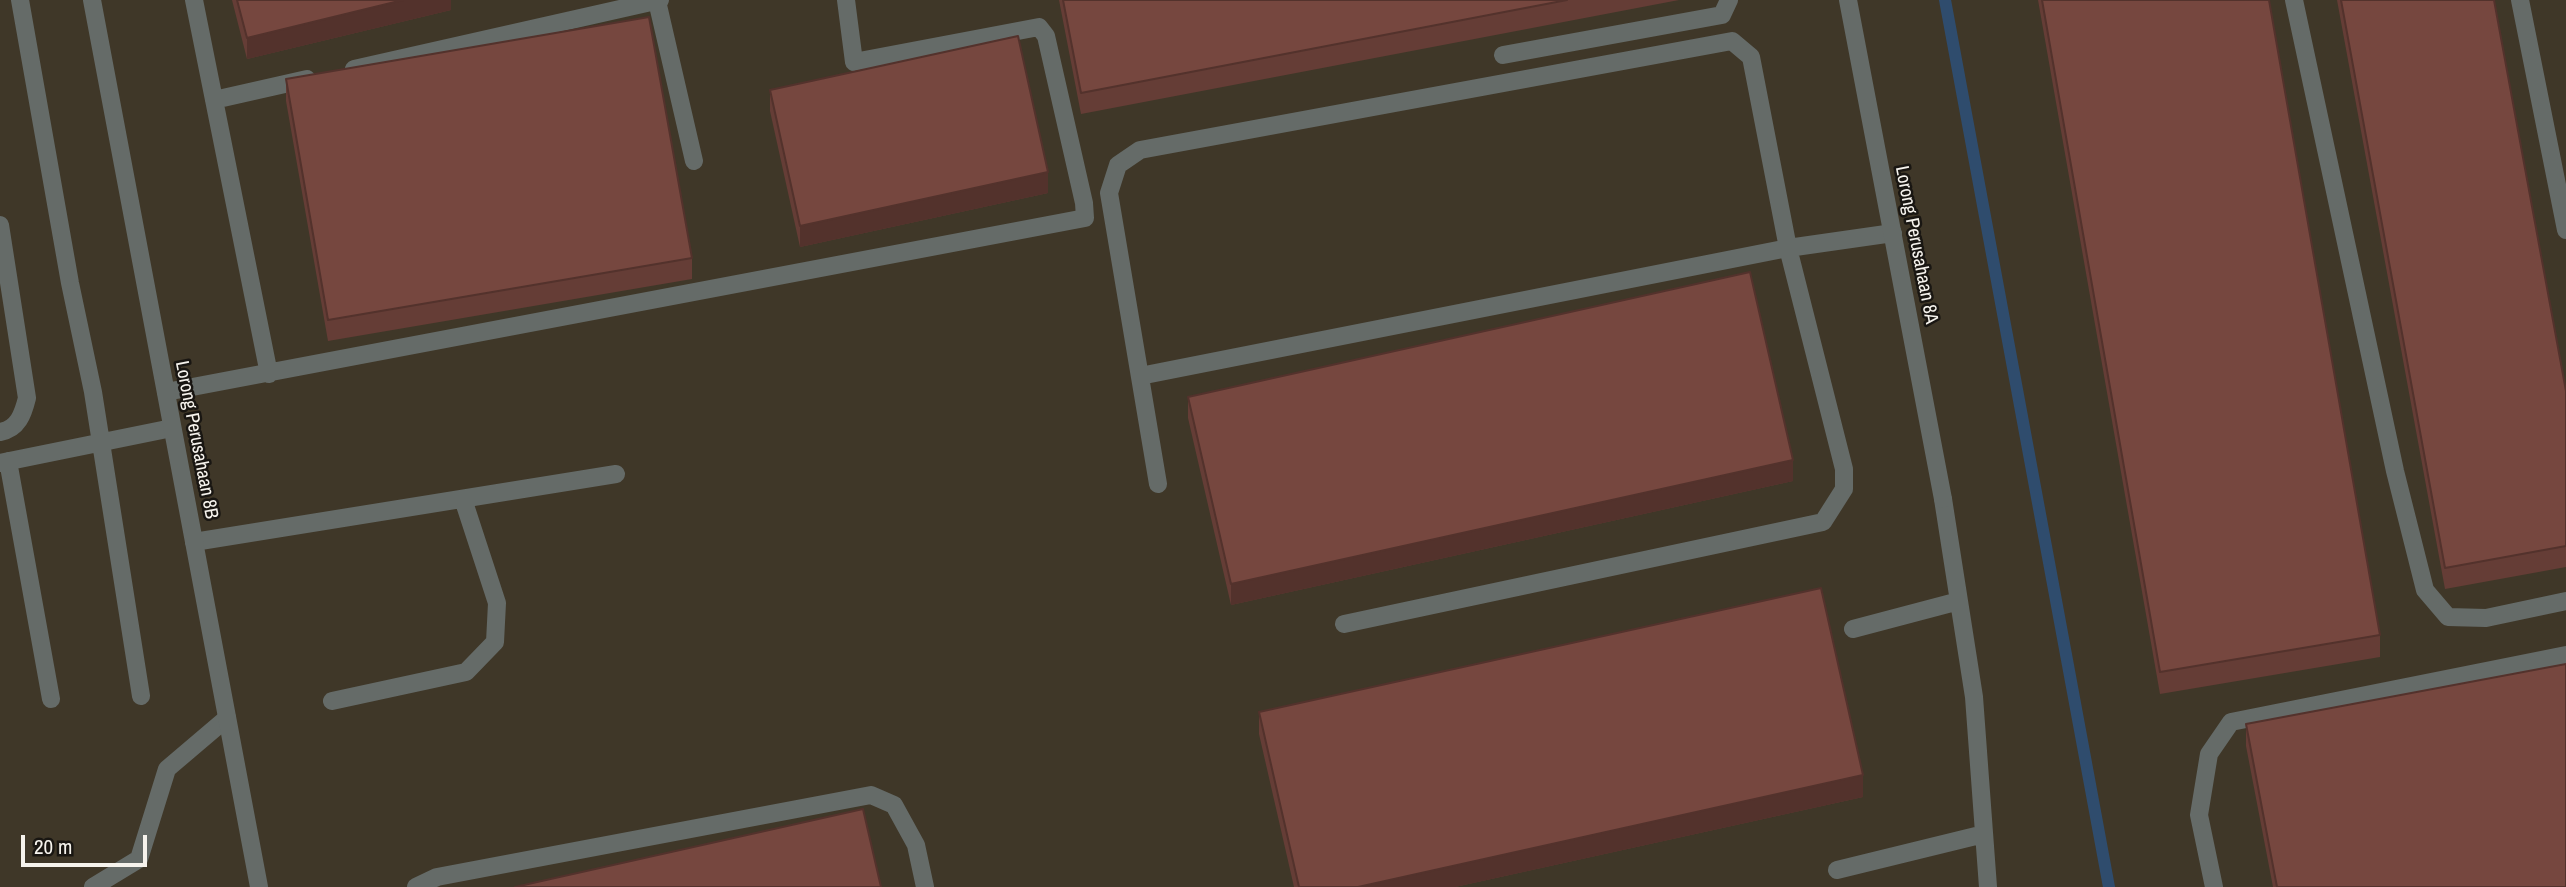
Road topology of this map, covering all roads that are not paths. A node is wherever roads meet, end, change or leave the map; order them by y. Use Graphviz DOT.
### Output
graph roads {
  1 [pos="20,0"];
  2 [pos="92,0"];
  3 [pos="194,0"];
  4 [pos="659,0"];
  5 [pos="846,0"];
  6 [pos="1729,0"];
  7 [pos="1848,0"];
  8 [pos="2294,0"];
  9 [pos="2520,0"];
  10 [pos="1503,55"];
  11 [pos="214,100"];
  12 [pos="694,162"];
  13 [pos="0,225"];
  14 [pos="2566,230"];
  15 [pos="1892,233"];
  16 [pos="1788,248"];
  17 [pos="269,374"];
  18 [pos="1140,376"];
  19 [pos="166,392"];
  20 [pos="172,428"];
  21 [pos="0,432"];
  22 [pos="99,443"];
  23 [pos="4,462"];
  24 [pos="617,474"];
  25 [pos="1158,484"];
  26 [pos="463,499"];
  27 [pos="194,542"];
  28 [pos="1959,601"];
  29 [pos="2566,601"];
  30 [pos="1344,624"];
  31 [pos="1853,629"];
  32 [pos="2566,655"];
  33 [pos="141,696"];
  34 [pos="51,699"];
  35 [pos="332,701"];
  36 [pos="227,718"];
  37 [pos="1984,834"];
  38 [pos="1837,870"];
  39 [pos="93,887"];
  40 [pos="259,887"];
  41 [pos="416,887"];
  42 [pos="925,887"];
  43 [pos="1988,887"];
  44 [pos="2214,887"];
  1 -- 22 [label="street"];
  2 -- 19 [label="street, Lorong Perusahaan 8B"];
  3 -- 11 [label="street"];
  4 -- 11 [label="street"];
  4 -- 12 [label="street"];
  5 -- 17 [label="street"];
  6 -- 10 [label="street"];
  7 -- 15 [label="street, Lorong Perusahaan 8A"];
  8 -- 29 [label="street"];
  9 -- 14 [label="street"];
  11 -- 17 [label="street"];
  13 -- 21 [label="street"];
  15 -- 16 [label="street"];
  15 -- 28 [label="street, Lorong Perusahaan 8A"];
  16 -- 18 [label="street"];
  16 -- 18 [label="street"];
  16 -- 30 [label="street"];
  17 -- 19 [label="street"];
  18 -- 25 [label="street"];
  19 -- 20 [label="street, Lorong Perusahaan 8B"];
  20 -- 22 [label="street"];
  20 -- 27 [label="street, Lorong Perusahaan 8B"];
  22 -- 23 [label="street"];
  22 -- 33 [label="street"];
  23 -- 34 [label="street"];
  24 -- 26 [label="street"];
  26 -- 27 [label="street"];
  26 -- 35 [label="street"];
  27 -- 36 [label="street, Lorong Perusahaan 8B"];
  28 -- 31 [label="street"];
  28 -- 37 [label="street, Lorong Perusahaan 8A"];
  32 -- 44 [label="street"];
  36 -- 39 [label="street"];
  36 -- 40 [label="street, Lorong Perusahaan 8B"];
  37 -- 38 [label="street"];
  37 -- 43 [label="street, Lorong Perusahaan 8A"];
  41 -- 42 [label="street"];
}
